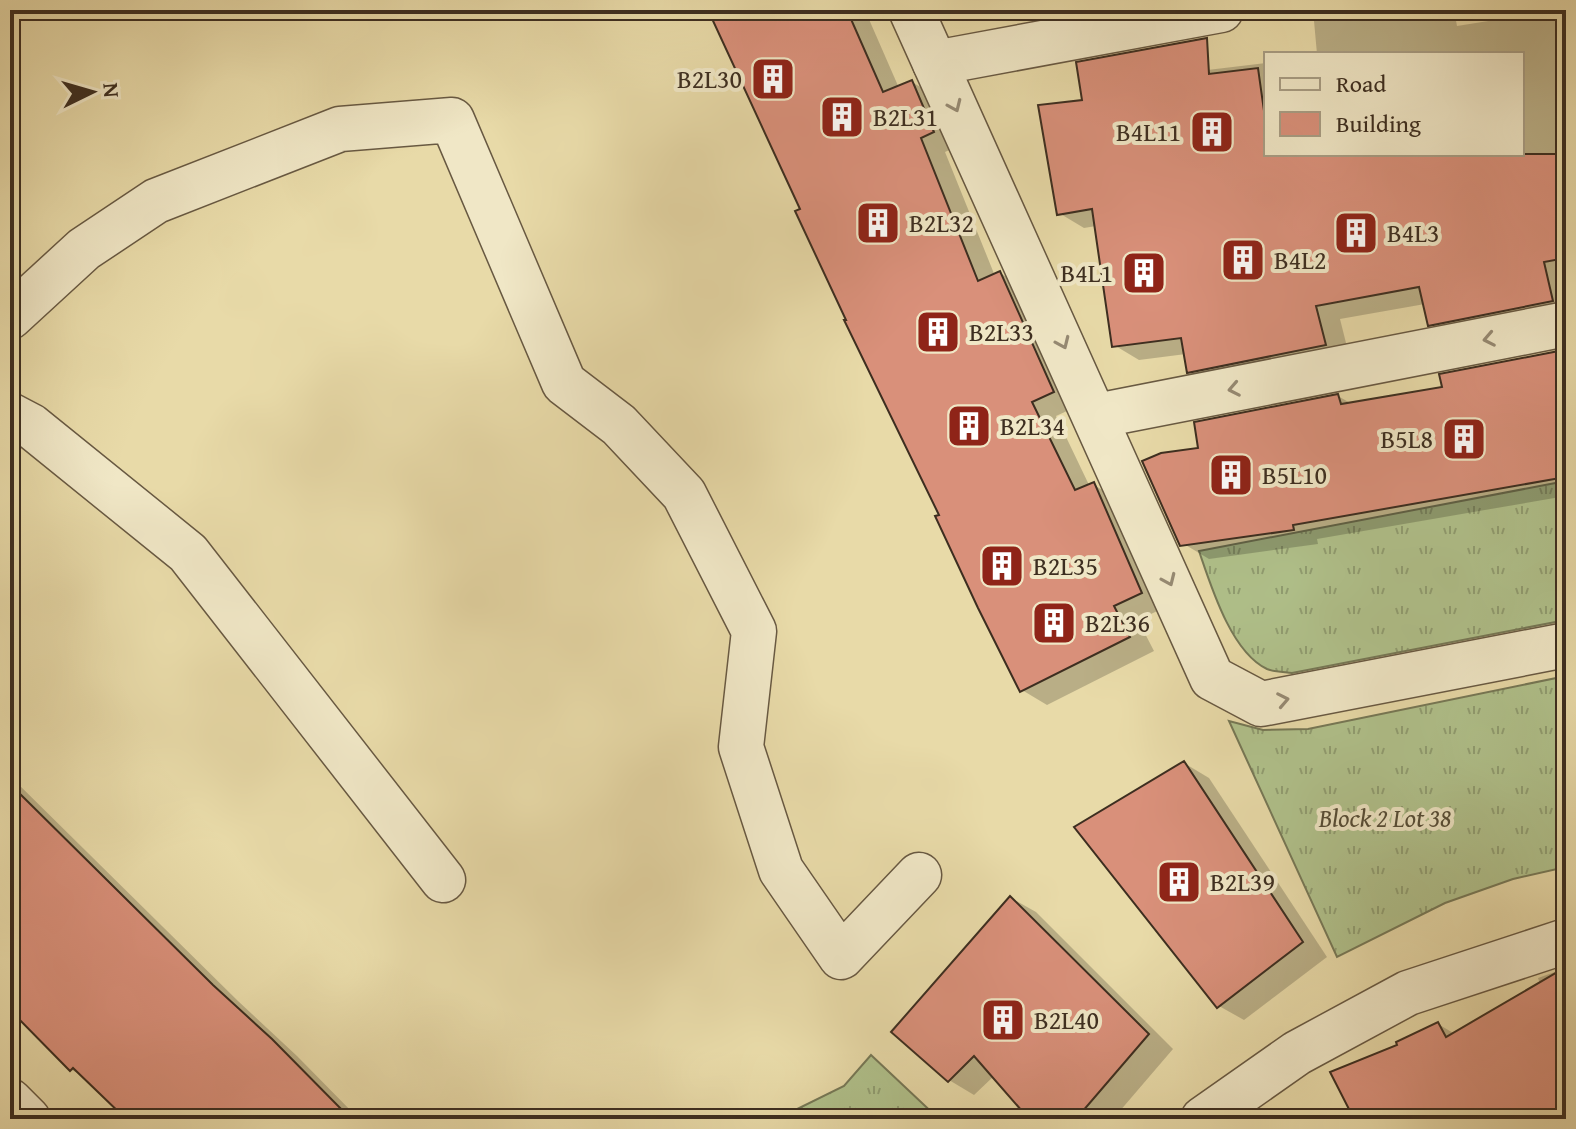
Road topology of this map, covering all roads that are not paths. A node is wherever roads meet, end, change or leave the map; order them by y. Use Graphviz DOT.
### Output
graph roads {
  1 [pos="911,10"];
  2 [pos="1221,10"];
  3 [pos="935,63"];
  4 [pos="10,317"];
  5 [pos="1566,324"];
  6 [pos="10,415"];
  7 [pos="1096,416"];
  8 [pos="1566,645"];
  9 [pos="919,875"];
  10 [pos="443,880"];
  11 [pos="1566,941"];
  12 [pos="10,1101"];
  13 [pos="28,1119"];
  14 [pos="1203,1119"];
  1 -- 3 [label="street"];
  2 -- 3 [label="street"];
  3 -- 7 [label="street, one-way"];
  4 -- 9 [label="street"];
  5 -- 7 [label="street, one-way"];
  6 -- 10 [label="street"];
  7 -- 8 [label="street, one-way"];
  11 -- 14 [label="street"];
  12 -- 13 [label="street"];
}
